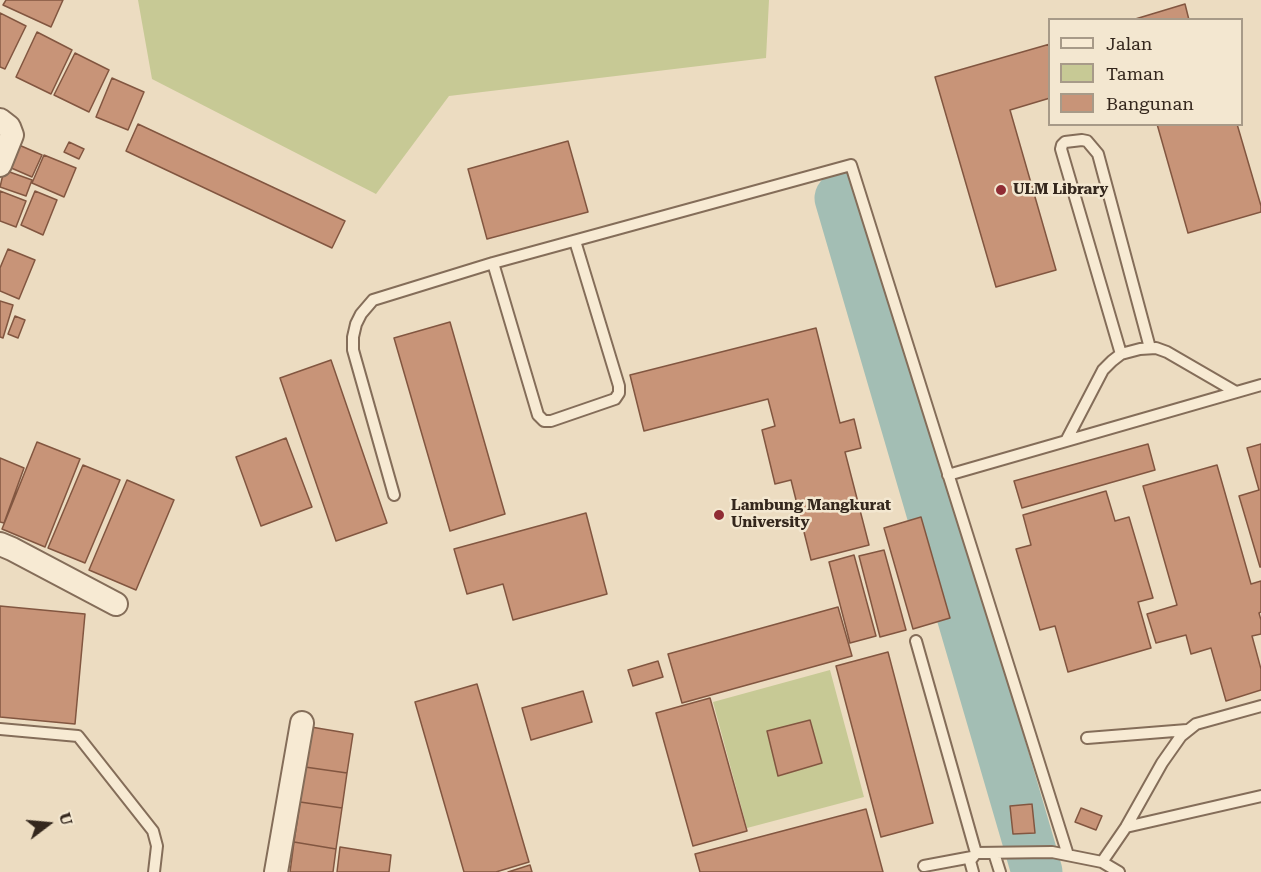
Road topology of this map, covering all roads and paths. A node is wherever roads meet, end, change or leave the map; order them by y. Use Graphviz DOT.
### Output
graph roads {
  1 [pos="0,120"];
  2 [pos="0,165"];
  3 [pos="575,241"];
  4 [pos="493,263"];
  5 [pos="1150,348"];
  6 [pos="1121,354"];
  7 [pos="1261,385"];
  8 [pos="1236,392"];
  9 [pos="1066,441"];
  10 [pos="948,475"];
  11 [pos="394,495"];
  12 [pos="0,544"];
  13 [pos="116,604"];
  14 [pos="916,641"];
  15 [pos="1261,706"];
  16 [pos="302,723"];
  17 [pos="0,729"];
  18 [pos="1187,730"];
  19 [pos="1087,738"];
  20 [pos="1261,796"];
  21 [pos="1126,827"];
  22 [pos="994,853"];
  23 [pos="974,855"];
  24 [pos="1068,855"];
  25 [pos="1102,862"];
  26 [pos="924,866"];
  27 [pos="154,872"];
  28 [pos="276,872"];
  29 [pos="973,872"];
  30 [pos="1000,872"];
  31 [pos="1119,872"];
  1 -- 2 [label="street"];
  3 -- 4 [label="lane"];
  3 -- 4 [label="lane"];
  3 -- 10 [label="lane"];
  4 -- 11 [label="lane"];
  5 -- 6 [label="lane"];
  5 -- 6 [label="lane"];
  5 -- 8 [label="lane"];
  6 -- 9 [label="lane"];
  7 -- 8 [label="lane"];
  8 -- 9 [label="lane"];
  9 -- 10 [label="lane"];
  10 -- 24 [label="lane"];
  12 -- 13 [label="street"];
  14 -- 23 [label="lane"];
  15 -- 18 [label="lane"];
  16 -- 28 [label="street"];
  17 -- 27 [label="lane"];
  18 -- 19 [label="lane"];
  18 -- 21 [label="lane"];
  20 -- 21 [label="lane"];
  21 -- 25 [label="lane"];
  22 -- 23 [label="lane"];
  22 -- 24 [label="lane"];
  22 -- 30 [label="lane"];
  23 -- 26 [label="lane"];
  23 -- 29 [label="lane"];
  24 -- 25 [label="lane"];
  25 -- 31 [label="lane"];
}
